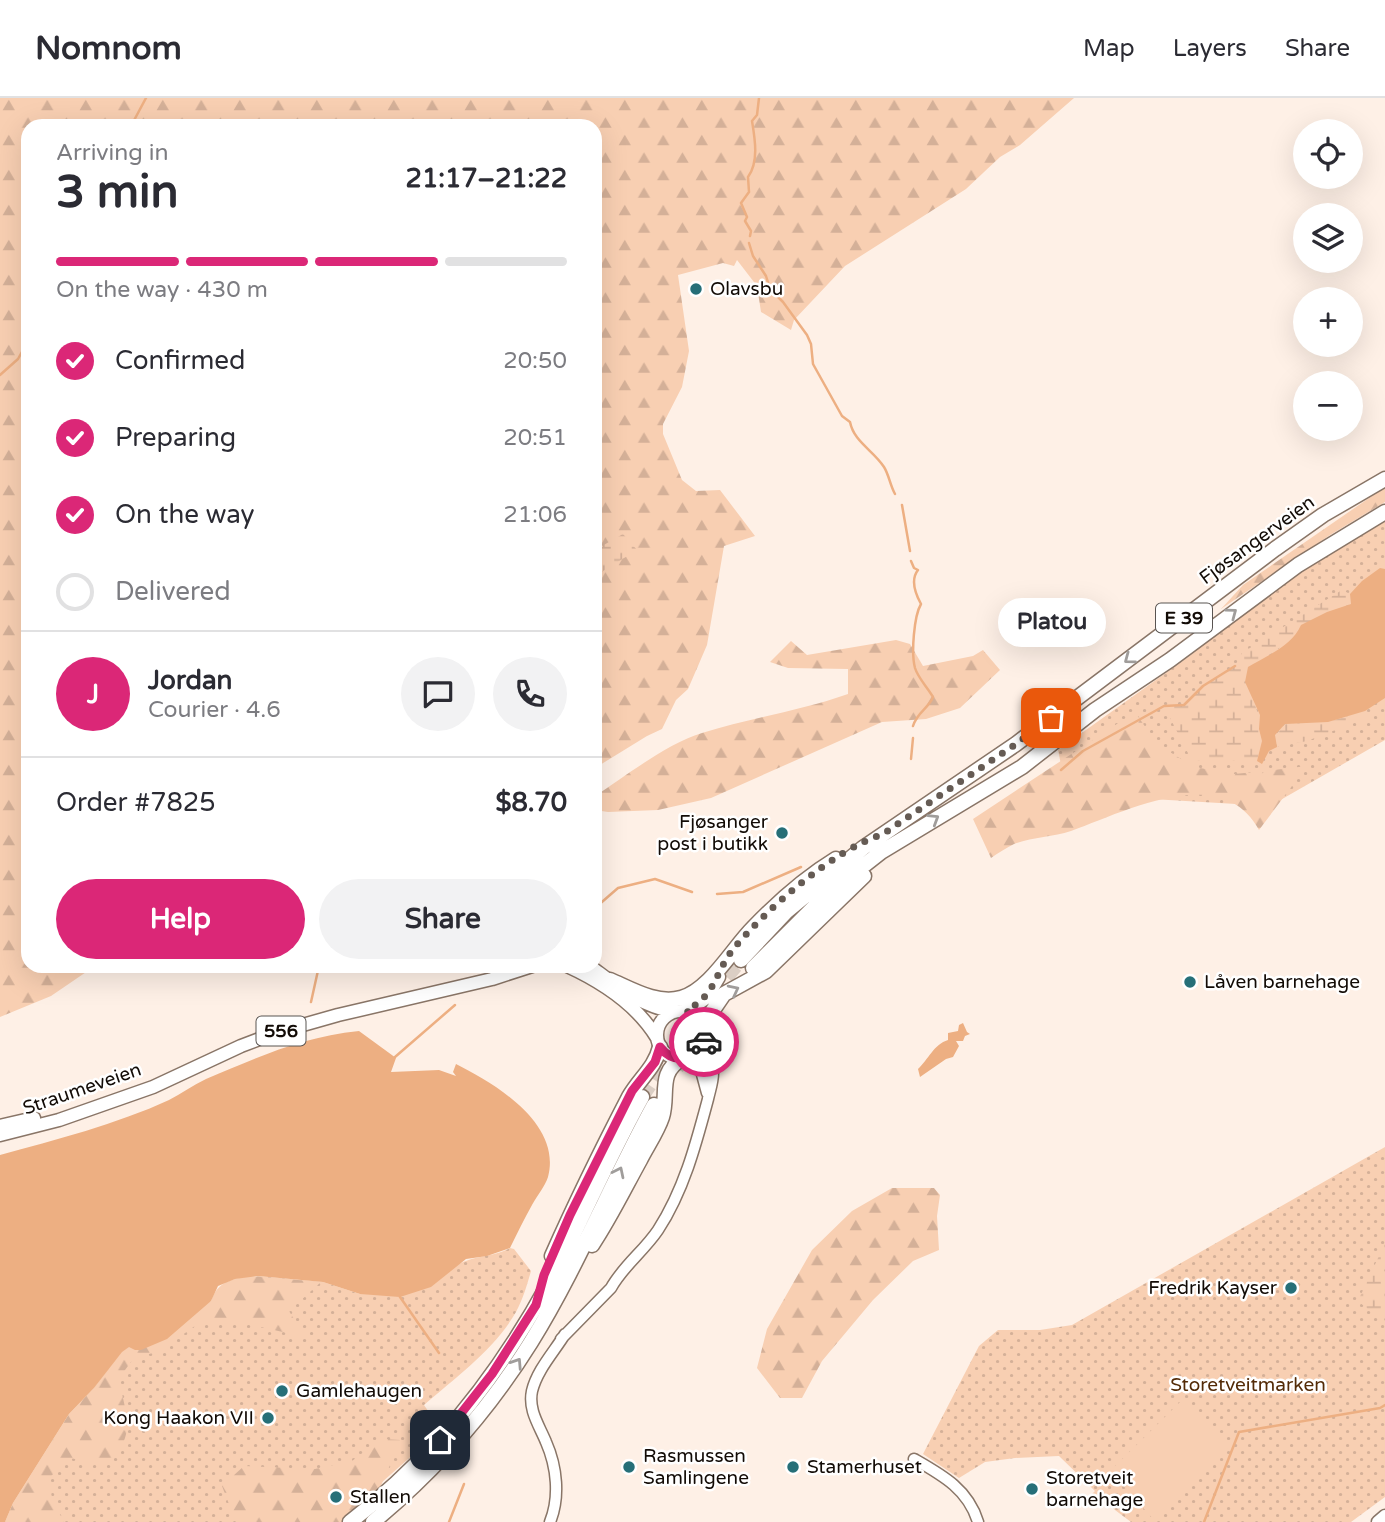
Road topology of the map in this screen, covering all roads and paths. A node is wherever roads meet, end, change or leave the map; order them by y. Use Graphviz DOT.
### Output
graph roads {
  1 [pos="1385,479"];
  2 [pos="1385,512"];
  3 [pos="900,841"];
  4 [pos="742,960"];
  5 [pos="490,973"];
  6 [pos="512,973"];
  7 [pos="579,973"];
  8 [pos="600,973"];
  9 [pos="479,980"];
  10 [pos="610,980"];
  11 [pos="680,1012"];
  12 [pos="705,1036"];
  13 [pos="659,1043"];
  14 [pos="684,1059"];
  15 [pos="175,1074"];
  16 [pos="708,1097"];
  17 [pos="0,1126"];
  18 [pos="0,1135"];
  19 [pos="536,1305"];
  20 [pos="532,1341"];
  21 [pos="914,1459"];
  22 [pos="1385,1516"];
  23 [pos="350,1522"];
  24 [pos="373,1522"];
  25 [pos="550,1522"];
  26 [pos="978,1522"];
  27 [pos="1378,1522"];
  1 -- 4 [label="highway, Fjøsangerveien / E 39, one-way"];
  3 -- 2 [label="highway, E 39, one-way"];
  3 -- 4 [label="highway, E 39"];
  12 -- 3 [label="highway, E 39, one-way"];
  4 -- 10 [label="highway, E 39"];
  4 -- 11 [label="highway, E 39"];
  5 -- 9 [label="main road, Straumeveien / 556"];
  6 -- 9 [label="main road, Straumeveien / 556"];
  7 -- 13 [label="main road"];
  8 -- 10 [label="main road"];
  9 -- 15 [label="main road, Straumeveien / 556"];
  10 -- 11 [label="main road"];
  11 -- 12 [label="main road"];
  11 -- 13 [label="main road, E 39"];
  12 -- 14 [label="main road, E 39"];
  12 -- 16 [label="main road"];
  13 -- 14 [label="main road"];
  13 -- 19 [label="highway, E 39"];
  14 -- 16 [label="main road"];
  14 -- 20 [label="highway, E 39"];
  15 -- 17 [label="main road, Straumeveien / 556"];
  15 -- 18 [label="main road, Straumeveien / 556"];
  16 -- 25 [label="main road"];
  20 -- 19 [label="highway, E 39, one-way"];
  19 -- 23 [label="highway, E 39"];
  24 -- 20 [label="highway, E 39, one-way"];
  21 -- 26 [label="main road"];
  22 -- 27 [label="main road"];
}
